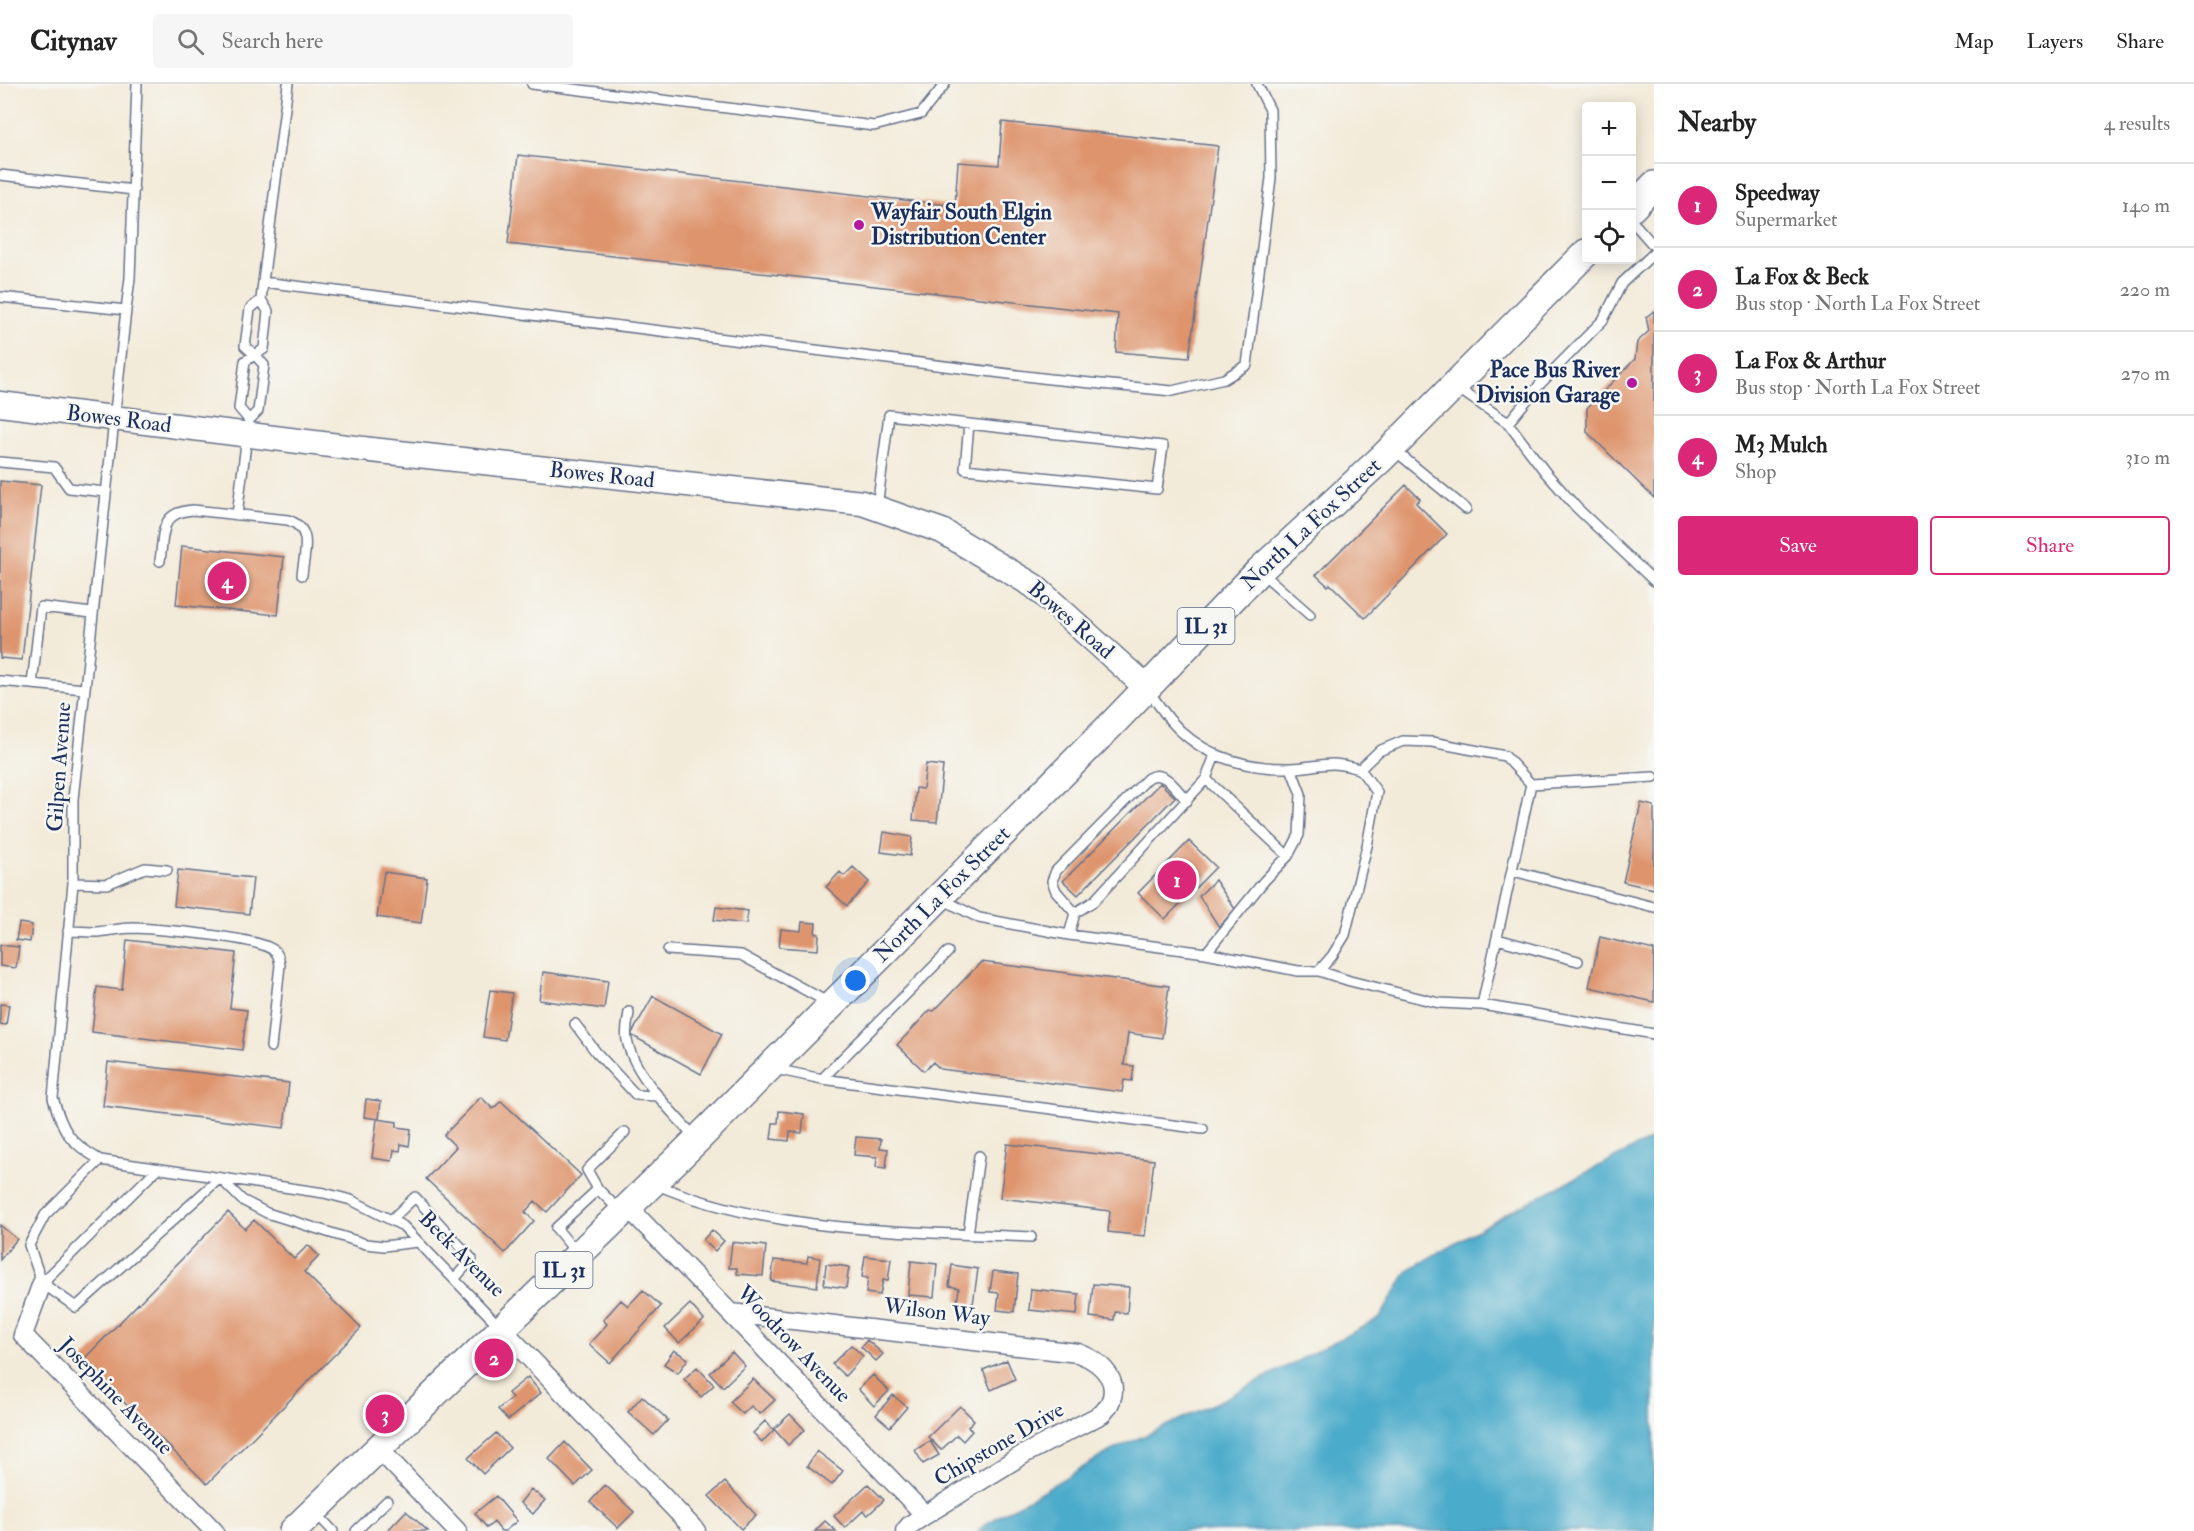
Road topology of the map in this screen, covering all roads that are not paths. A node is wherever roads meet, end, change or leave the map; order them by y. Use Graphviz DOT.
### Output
graph roads {
  1 [pos="137,84"];
  2 [pos="288,84"];
  3 [pos="532,84"];
  4 [pos="945,84"];
  5 [pos="1257,84"];
  6 [pos="0,176"];
  7 [pos="1654,185"];
  8 [pos="134,190"];
  9 [pos="1636,204"];
  10 [pos="1636,226"];
  11 [pos="1654,246"];
  12 [pos="1654,253"];
  13 [pos="1582,258"];
  14 [pos="263,282"];
  15 [pos="0,297"];
  16 [pos="261,300"];
  17 [pos="126,310"];
  18 [pos="255,355"];
  19 [pos="1454,386"];
  20 [pos="0,404"];
  21 [pos="114,418"];
  22 [pos="1508,423"];
  23 [pos="969,424"];
  24 [pos="248,427"];
  25 [pos="1391,448"];
  26 [pos="0,462"];
  27 [pos="105,492"];
  28 [pos="877,508"];
  29 [pos="1466,509"];
  30 [pos="237,515"];
  31 [pos="160,561"];
  32 [pos="1259,571"];
  33 [pos="302,574"];
  34 [pos="1654,581"];
  35 [pos="92,613"];
  36 [pos="1310,615"];
  37 [pos="0,681"];
  38 [pos="32,684"];
  39 [pos="1147,688"];
  40 [pos="84,689"];
  41 [pos="1215,755"];
  42 [pos="1291,768"];
  43 [pos="1360,769"];
  44 [pos="1654,777"];
  45 [pos="1206,779"];
  46 [pos="1532,784"];
  47 [pos="1187,801"];
  48 [pos="1288,856"];
  49 [pos="167,870"];
  50 [pos="1513,871"];
  51 [pos="74,883"];
  52 [pos="940,897"];
  53 [pos="1654,907"];
  54 [pos="1075,913"];
  55 [pos="68,931"];
  56 [pos="1069,935"];
  57 [pos="1497,939"];
  58 [pos="669,950"];
  59 [pos="948,952"];
  60 [pos="1206,953"];
  61 [pos="1578,961"];
  62 [pos="1319,970"];
  63 [pos="831,1004"];
  64 [pos="1482,1005"];
  65 [pos="629,1012"];
  66 [pos="575,1024"];
  67 [pos="1654,1034"];
  68 [pos="271,1047"];
  69 [pos="770,1068"];
  70 [pos="822,1079"];
  71 [pos="659,1096"];
  72 [pos="59,1119"];
  73 [pos="1203,1129"];
  74 [pos="625,1132"];
  75 [pos="698,1140"];
  76 [pos="979,1156"];
  77 [pos="100,1160"];
  78 [pos="157,1169"];
  79 [pos="220,1178"];
  80 [pos="653,1183"];
  81 [pos="598,1189"];
  82 [pos="625,1210"];
  83 [pos="391,1220"];
  84 [pos="968,1234"];
  85 [pos="1032,1237"];
  86 [pos="418,1242"];
  87 [pos="579,1255"];
  88 [pos="453,1279"];
  89 [pos="42,1283"];
  90 [pos="731,1313"];
  91 [pos="503,1330"];
  92 [pos="1112,1395"];
  93 [pos="379,1449"];
  94 [pos="387,1501"];
  95 [pos="314,1511"];
  96 [pos="925,1515"];
  97 [pos="214,1531"];
  98 [pos="294,1531"];
  99 [pos="333,1531"];
  100 [pos="356,1531"];
  101 [pos="457,1531"];
  102 [pos="696,1531"];
  103 [pos="905,1531"];
  1 -- 8 [label="lane, Gilpen Avenue"];
  2 -- 14 [label="lane"];
  3 -- 4 [label="lane"];
  5 -- 14 [label="lane"];
  6 -- 8 [label="lane"];
  7 -- 9 [label="main road"];
  8 -- 17 [label="lane, Gilpen Avenue"];
  10 -- 11 [label="lane"];
  12 -- 22 [label="lane"];
  13 -- 19 [label="main road, North La Fox Street / IL 31"];
  14 -- 16 [label="lane"];
  15 -- 17 [label="lane"];
  16 -- 18 [label="lane"];
  16 -- 18 [label="lane"];
  17 -- 21 [label="lane, Gilpen Avenue"];
  18 -- 24 [label="lane"];
  18 -- 24 [label="lane"];
  19 -- 22 [label="lane"];
  19 -- 25 [label="main road, North La Fox Street / IL 31"];
  20 -- 21 [label="street, Bowes Road"];
  21 -- 24 [label="street, Bowes Road"];
  21 -- 27 [label="lane, Gilpen Avenue"];
  22 -- 34 [label="lane"];
  23 -- 23 [label="lane"];
  23 -- 28 [label="lane"];
  24 -- 28 [label="street, Bowes Road"];
  24 -- 30 [label="lane"];
  25 -- 29 [label="lane"];
  25 -- 32 [label="main road, North La Fox Street / IL 31"];
  26 -- 27 [label="lane"];
  27 -- 35 [label="lane, Gilpen Avenue"];
  28 -- 39 [label="street, Bowes Road"];
  30 -- 31 [label="lane"];
  30 -- 33 [label="lane"];
  32 -- 36 [label="lane"];
  32 -- 39 [label="main road, North La Fox Street / IL 31"];
  35 -- 38 [label="lane"];
  35 -- 40 [label="lane, Gilpen Avenue"];
  37 -- 38 [label="lane"];
  38 -- 40 [label="lane"];
  39 -- 41 [label="lane"];
  39 -- 52 [label="main road, North La Fox Street / IL 31"];
  40 -- 51 [label="lane, Gilpen Avenue"];
  41 -- 42 [label="lane"];
  41 -- 45 [label="lane"];
  42 -- 43 [label="lane"];
  42 -- 48 [label="lane"];
  43 -- 46 [label="lane"];
  43 -- 62 [label="lane"];
  44 -- 46 [label="lane"];
  45 -- 47 [label="lane"];
  45 -- 48 [label="lane"];
  46 -- 50 [label="lane"];
  47 -- 54 [label="lane"];
  47 -- 54 [label="lane"];
  48 -- 60 [label="lane"];
  49 -- 51 [label="lane"];
  50 -- 53 [label="lane"];
  50 -- 57 [label="lane"];
  51 -- 55 [label="lane, Gilpen Avenue"];
  52 -- 56 [label="lane"];
  52 -- 63 [label="main road, North La Fox Street / IL 31"];
  54 -- 56 [label="lane"];
  55 -- 68 [label="lane"];
  55 -- 72 [label="lane, Gilpen Avenue"];
  56 -- 60 [label="lane"];
  57 -- 61 [label="lane"];
  57 -- 64 [label="lane"];
  58 -- 63 [label="lane"];
  59 -- 70 [label="lane"];
  60 -- 62 [label="lane"];
  62 -- 64 [label="lane"];
  63 -- 69 [label="main road, North La Fox Street / IL 31"];
  64 -- 67 [label="lane"];
  65 -- 71 [label="lane"];
  66 -- 71 [label="lane"];
  69 -- 70 [label="lane"];
  69 -- 75 [label="main road, North La Fox Street / IL 31"];
  70 -- 73 [label="lane"];
  71 -- 75 [label="lane"];
  72 -- 77 [label="lane, Beck Avenue"];
  74 -- 81 [label="lane"];
  75 -- 80 [label="main road, North La Fox Street / IL 31"];
  76 -- 84 [label="lane"];
  77 -- 78 [label="lane, Beck Avenue"];
  77 -- 89 [label="lane"];
  78 -- 79 [label="lane, Beck Avenue"];
  78 -- 89 [label="lane"];
  79 -- 83 [label="lane, Beck Avenue"];
  79 -- 86 [label="lane"];
  79 -- 89 [label="lane"];
  80 -- 82 [label="main road, North La Fox Street / IL 31"];
  80 -- 84 [label="lane"];
  81 -- 82 [label="lane"];
  81 -- 87 [label="lane"];
  82 -- 87 [label="main road, North La Fox Street / IL 31"];
  82 -- 90 [label="street, Woodrow Avenue"];
  83 -- 86 [label="lane, Beck Avenue"];
  83 -- 88 [label="lane"];
  84 -- 85 [label="lane"];
  86 -- 88 [label="lane, Beck Avenue"];
  87 -- 91 [label="main road, North La Fox Street / IL 31"];
  88 -- 91 [label="lane, Beck Avenue"];
  89 -- 97 [label="street, Josephine Avenue"];
  90 -- 92 [label="street, Wilson Way"];
  90 -- 96 [label="street, Woodrow Avenue"];
  91 -- 93 [label="main road, North La Fox Street / IL 31"];
  91 -- 102 [label="street, Beck Avenue"];
  92 -- 96 [label="street, Chipstone Drive"];
  93 -- 95 [label="main road, North La Fox Street / IL 31"];
  93 -- 101 [label="street"];
  94 -- 100 [label="lane"];
  95 -- 98 [label="main road, North La Fox Street / IL 31"];
  95 -- 99 [label="lane"];
  96 -- 103 [label="street, Chipstone Drive"];
}
